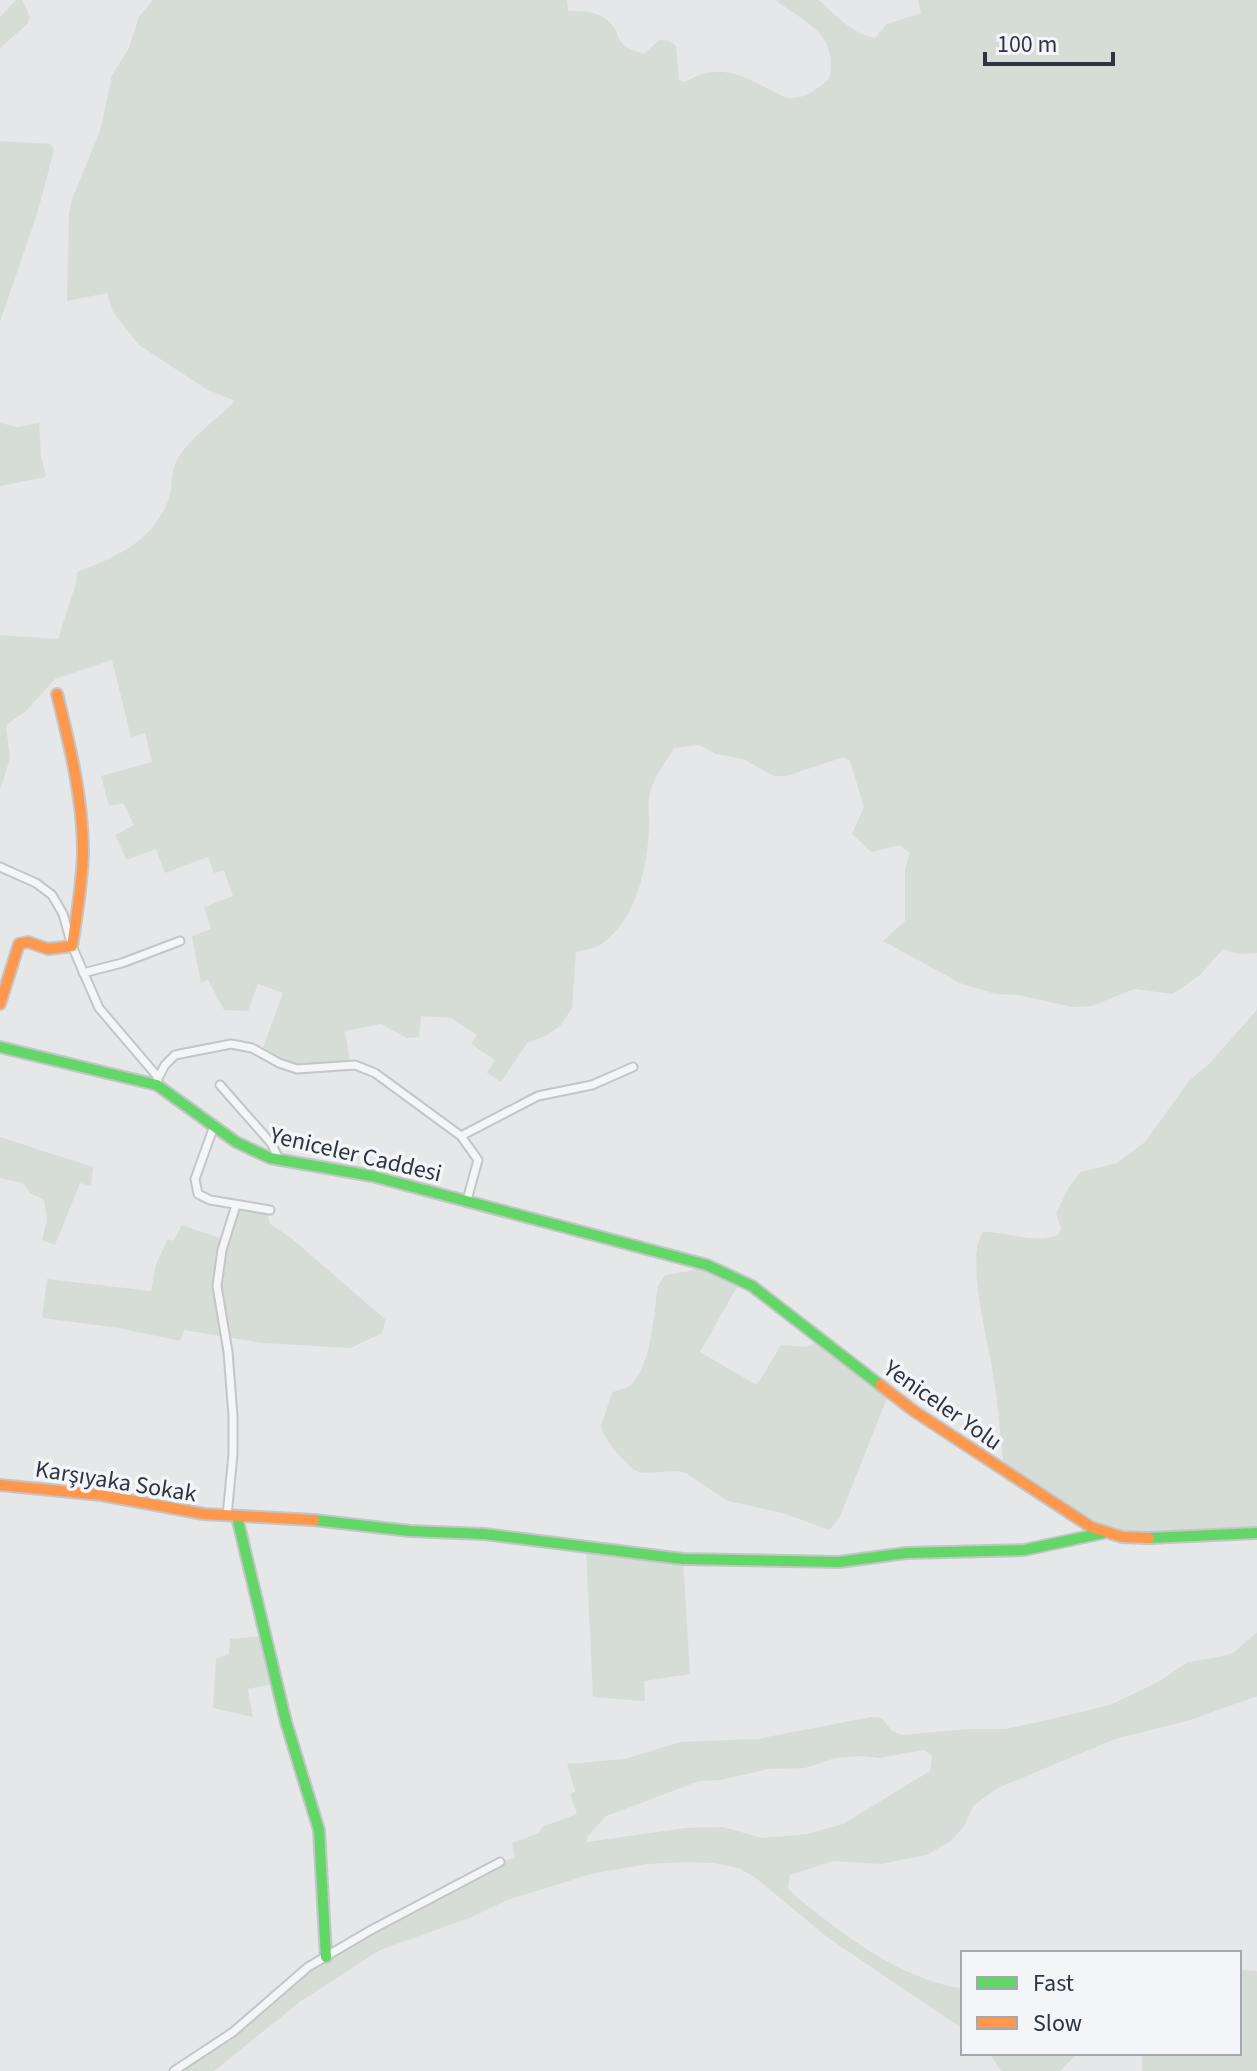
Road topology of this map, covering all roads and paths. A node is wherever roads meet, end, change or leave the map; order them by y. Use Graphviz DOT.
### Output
graph roads {
  1 [pos="57,694"];
  2 [pos="0,867"];
  3 [pos="180,941"];
  4 [pos="72,946"];
  5 [pos="83,973"];
  6 [pos="0,1004"];
  7 [pos="0,1047"];
  8 [pos="633,1067"];
  9 [pos="158,1082"];
  10 [pos="220,1085"];
  11 [pos="214,1126"];
  12 [pos="461,1136"];
  13 [pos="280,1161"];
  14 [pos="467,1200"];
  15 [pos="236,1205"];
  16 [pos="270,1210"];
  17 [pos="626,1243"];
  18 [pos="0,1485"];
  19 [pos="232,1517"];
  20 [pos="1103,1533"];
  21 [pos="1257,1533"];
  22 [pos="500,1862"];
  23 [pos="326,1957"];
  24 [pos="174,2071"];
  1 -- 4 [label="street"];
  2 -- 4 [label="street"];
  3 -- 5 [label="street"];
  4 -- 5 [label="street"];
  4 -- 6 [label="street"];
  5 -- 9 [label="street"];
  7 -- 9 [label="street, Yeniceler Caddesi"];
  8 -- 12 [label="street"];
  9 -- 11 [label="street, Yeniceler Caddesi"];
  9 -- 12 [label="street"];
  10 -- 13 [label="street"];
  11 -- 13 [label="street, Yeniceler Caddesi"];
  11 -- 15 [label="street"];
  12 -- 14 [label="street"];
  13 -- 14 [label="street, Yeniceler Caddesi"];
  14 -- 17 [label="street, Yeniceler Caddesi"];
  15 -- 16 [label="street"];
  15 -- 19 [label="street"];
  17 -- 20 [label="street, Yeniceler Yolu"];
  18 -- 19 [label="street, Karşıyaka Sokak"];
  19 -- 20 [label="street, Karşıyaka Sokak"];
  19 -- 23 [label="street"];
  20 -- 21 [label="street, Yeniceler Yolu"];
  22 -- 23 [label="street"];
  23 -- 24 [label="street"];
}
